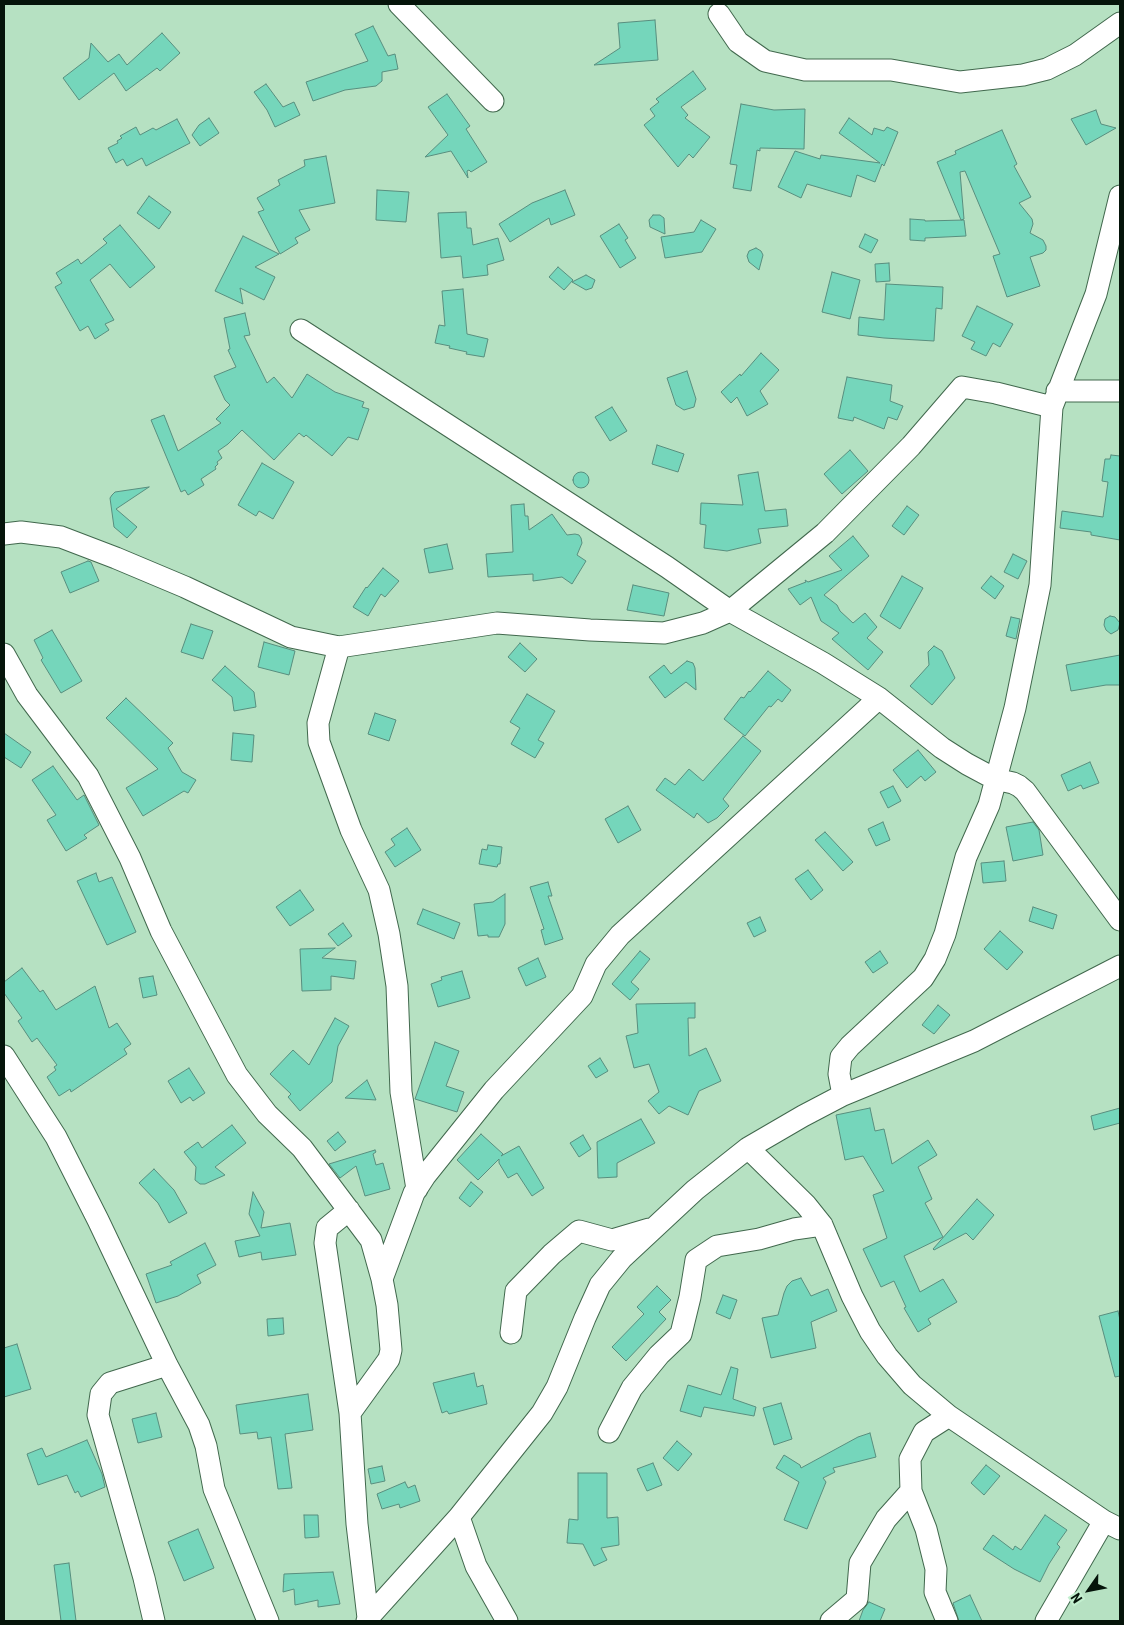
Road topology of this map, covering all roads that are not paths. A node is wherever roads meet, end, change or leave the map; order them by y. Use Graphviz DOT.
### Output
graph roads {
  1 [pos="399,4"];
  2 [pos="719,14"];
  3 [pos="1120,23"];
  4 [pos="493,101"];
  5 [pos="1120,196"];
  6 [pos="301,330"];
  7 [pos="1120,391"];
  8 [pos="1055,399"];
  9 [pos="4,534"];
  10 [pos="730,612"];
  11 [pos="339,647"];
  12 [pos="4,654"];
  13 [pos="879,698"];
  14 [pos="995,779"];
  15 [pos="1120,920"];
  16 [pos="1120,966"];
  17 [pos="4,1056"];
  18 [pos="843,1095"];
  19 [pos="748,1148"];
  20 [pos="416,1189"];
  21 [pos="349,1210"];
  22 [pos="822,1225"];
  23 [pos="654,1228"];
  24 [pos="382,1279"];
  25 [pos="511,1334"];
  26 [pos="167,1365"];
  27 [pos="350,1413"];
  28 [pos="949,1416"];
  29 [pos="609,1432"];
  30 [pos="911,1491"];
  31 [pos="459,1517"];
  32 [pos="1112,1525"];
  33 [pos="367,1620"];
  34 [pos="154,1621"];
  35 [pos="268,1621"];
  36 [pos="507,1621"];
  37 [pos="831,1621"];
  38 [pos="947,1621"];
  39 [pos="1046,1621"];
  1 -- 4 [label="street"];
  2 -- 3 [label="street"];
  5 -- 8 [label="street"];
  6 -- 10 [label="street"];
  7 -- 8 [label="street"];
  8 -- 10 [label="street"];
  8 -- 14 [label="street"];
  9 -- 11 [label="street"];
  10 -- 11 [label="street"];
  10 -- 13 [label="street"];
  11 -- 20 [label="street"];
  12 -- 21 [label="street"];
  13 -- 14 [label="street"];
  13 -- 20 [label="street"];
  14 -- 15 [label="street"];
  14 -- 18 [label="street"];
  16 -- 18 [label="street"];
  17 -- 26 [label="street"];
  18 -- 19 [label="street"];
  19 -- 22 [label="street"];
  19 -- 23 [label="street"];
  20 -- 24 [label="street"];
  21 -- 24 [label="street"];
  21 -- 27 [label="street"];
  22 -- 28 [label="street"];
  22 -- 29 [label="street"];
  23 -- 25 [label="street"];
  23 -- 31 [label="street"];
  24 -- 27 [label="street"];
  26 -- 34 [label="street"];
  26 -- 35 [label="street"];
  27 -- 33 [label="street"];
  28 -- 30 [label="street"];
  28 -- 32 [label="street"];
  30 -- 37 [label="street"];
  30 -- 38 [label="street"];
  31 -- 33 [label="street"];
  31 -- 36 [label="street"];
  32 -- 39 [label="street"];
}
